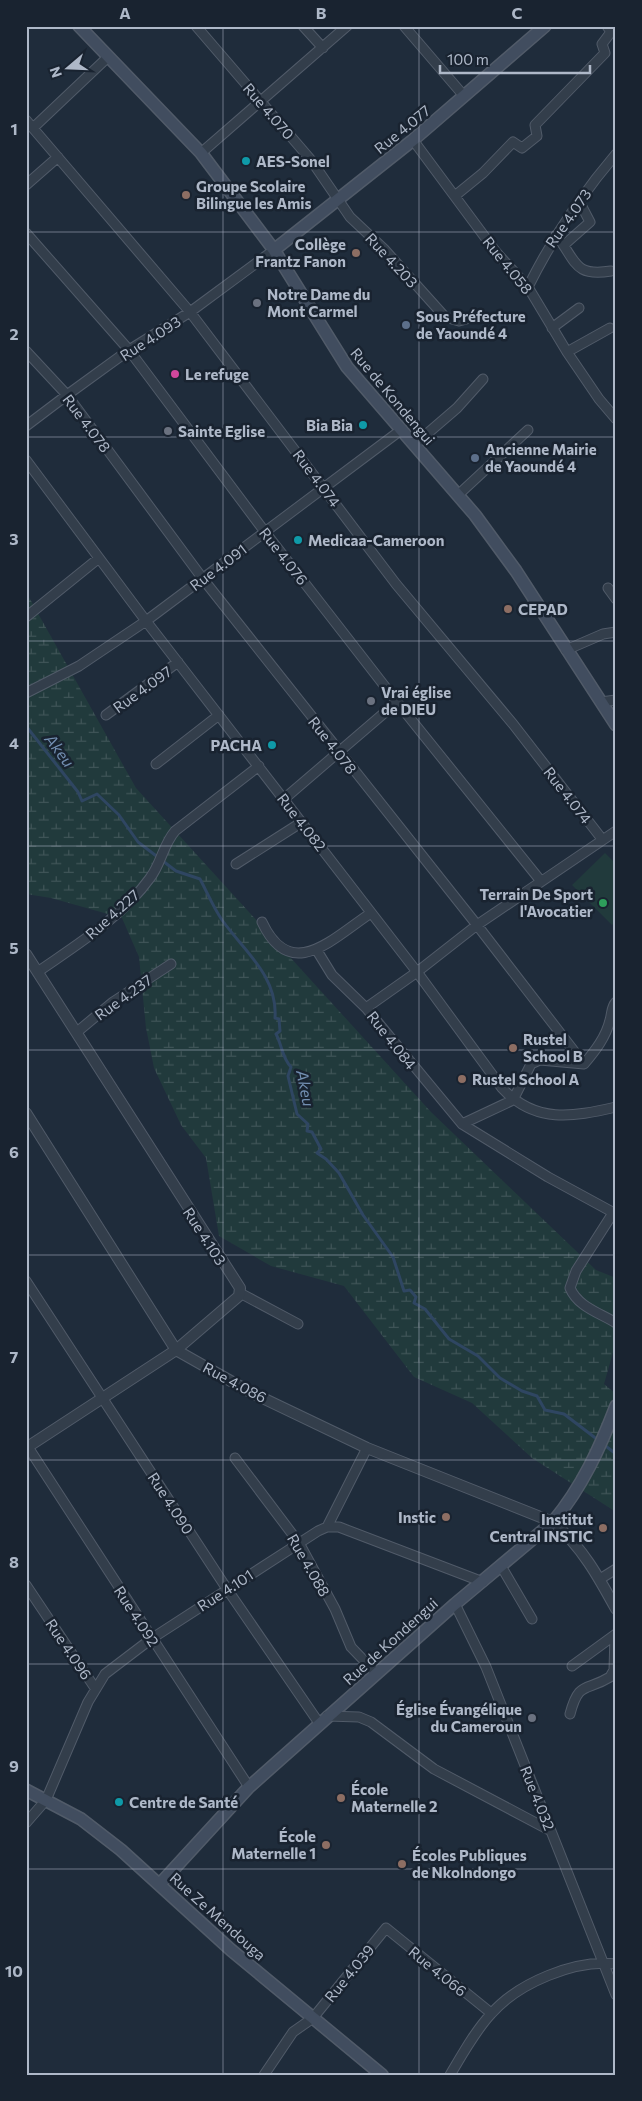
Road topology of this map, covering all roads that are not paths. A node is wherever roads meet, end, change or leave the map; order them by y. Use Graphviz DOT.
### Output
graph roads {
  1 [pos="79,26"];
  2 [pos="196,26"];
  3 [pos="304,26"];
  4 [pos="347,26"];
  5 [pos="404,26"];
  6 [pos="545,26"];
  7 [pos="607,26"];
  8 [pos="323,48"];
  9 [pos="108,57"];
  10 [pos="464,96"];
  11 [pos="261,101"];
  12 [pos="26,120"];
  13 [pos="33,128"];
  14 [pos="413,140"];
  15 [pos="200,153"];
  16 [pos="616,154"];
  17 [pos="58,157"];
  18 [pos="26,185"];
  19 [pos="456,195"];
  20 [pos="338,199"];
  21 [pos="579,201"];
  22 [pos="26,233"];
  23 [pos="556,235"];
  24 [pos="564,245"];
  25 [pos="274,250"];
  26 [pos="611,271"];
  27 [pos="528,287"];
  28 [pos="579,308"];
  29 [pos="190,312"];
  30 [pos="478,316"];
  31 [pos="552,328"];
  32 [pos="610,328"];
  33 [pos="129,350"];
  34 [pos="26,351"];
  35 [pos="567,352"];
  36 [pos="483,379"];
  37 [pos="67,394"];
  38 [pos="616,419"];
  39 [pos="26,426"];
  40 [pos="401,430"];
  41 [pos="528,430"];
  42 [pos="414,444"];
  43 [pos="26,460"];
  44 [pos="323,486"];
  45 [pos="458,495"];
  46 [pos="265,532"];
  47 [pos="99,558"];
  48 [pos="203,579"];
  49 [pos="608,588"];
  50 [pos="616,599"];
  51 [pos="26,617"];
  52 [pos="146,621"];
  53 [pos="616,632"];
  54 [pos="566,650"];
  55 [pos="178,662"];
  56 [pos="26,693"];
  57 [pos="616,700"];
  58 [pos="397,702"];
  59 [pos="600,702"];
  60 [pos="106,715"];
  61 [pos="219,715"];
  62 [pos="616,725"];
  63 [pos="338,752"];
  64 [pos="156,764"];
  65 [pos="259,766"];
  66 [pos="284,799"];
  67 [pos="302,822"];
  68 [pos="616,831"];
  69 [pos="602,839"];
  70 [pos="236,864"];
  71 [pos="540,880"];
  72 [pos="372,912"];
  73 [pos="262,922"];
  74 [pos="477,925"];
  75 [pos="316,950"];
  76 [pos="26,954"];
  77 [pos="171,964"];
  78 [pos="39,971"];
  79 [pos="417,972"];
  80 [pos="616,1002"];
  81 [pos="366,1008"];
  82 [pos="77,1032"];
  83 [pos="584,1064"];
  84 [pos="513,1100"];
  85 [pos="616,1107"];
  86 [pos="26,1113"];
  87 [pos="462,1124"];
  88 [pos="614,1213"];
  89 [pos="26,1281"];
  90 [pos="240,1293"];
  91 [pos="298,1324"];
  92 [pos="616,1324"];
  93 [pos="176,1350"];
  94 [pos="103,1400"];
  95 [pos="616,1406"];
  96 [pos="27,1447"];
  97 [pos="367,1448"];
  98 [pos="235,1458"];
  99 [pos="553,1522"];
  100 [pos="327,1527"];
  101 [pos="299,1542"];
  102 [pos="502,1566"];
  103 [pos="616,1569"];
  104 [pos="600,1579"];
  105 [pos="483,1582"];
  106 [pos="26,1585"];
  107 [pos="228,1589"];
  108 [pos="454,1604"];
  109 [pos="616,1609"];
  110 [pos="532,1619"];
  111 [pos="615,1635"];
  112 [pos="151,1639"];
  113 [pos="572,1666"];
  114 [pos="378,1674"];
  115 [pos="95,1688"];
  116 [pos="570,1714"];
  117 [pos="323,1720"];
  118 [pos="249,1787"];
  119 [pos="26,1790"];
  120 [pos="46,1800"];
  121 [pos="26,1823"];
  122 [pos="551,1831"];
  123 [pos="160,1884"];
  124 [pos="386,1928"];
  125 [pos="605,1963"];
  126 [pos="616,1964"];
  127 [pos="616,1995"];
  128 [pos="491,2013"];
  129 [pos="312,2018"];
  130 [pos="264,2075"];
  131 [pos="382,2075"];
  132 [pos="450,2075"];
  1 -- 9 [label="main road, Rue de Kondengui"];
  2 -- 11 [label="street, Rue 4.070"];
  3 -- 8 [label="street"];
  4 -- 8 [label="street"];
  5 -- 10 [label="street"];
  6 -- 10 [label="main road, Rue 4.077"];
  7 -- 19 [label="street"];
  8 -- 11 [label="street"];
  9 -- 13 [label="street"];
  9 -- 15 [label="main road, Rue de Kondengui"];
  10 -- 14 [label="main road, Rue 4.077"];
  11 -- 15 [label="street"];
  11 -- 20 [label="street, Rue 4.070"];
  12 -- 13 [label="street, Rue 4.074"];
  13 -- 17 [label="street, Rue 4.074"];
  14 -- 19 [label="street, Rue 4.058"];
  14 -- 20 [label="main road, Rue 4.077"];
  15 -- 25 [label="main road, Rue de Kondengui"];
  16 -- 21 [label="street, Rue 4.073"];
  17 -- 18 [label="street"];
  17 -- 29 [label="street, Rue 4.074"];
  19 -- 27 [label="street, Rue 4.058"];
  20 -- 25 [label="main road, Rue 4.077"];
  20 -- 30 [label="street, Rue 4.203"];
  21 -- 23 [label="street, Rue 4.073"];
  21 -- 24 [label="street"];
  22 -- 33 [label="street, Rue 4.076"];
  23 -- 24 [label="street"];
  23 -- 27 [label="street, Rue 4.073"];
  24 -- 26 [label="street"];
  25 -- 29 [label="street, Rue 4.093"];
  25 -- 40 [label="main road, Rue de Kondengui"];
  27 -- 31 [label="street, Rue 4.058"];
  28 -- 31 [label="street"];
  29 -- 33 [label="street, Rue 4.093"];
  29 -- 44 [label="street, Rue 4.074"];
  31 -- 35 [label="street, Rue 4.058"];
  32 -- 35 [label="street"];
  33 -- 37 [label="street, Rue 4.093"];
  33 -- 46 [label="street, Rue 4.076"];
  34 -- 37 [label="street, Rue 4.078"];
  35 -- 38 [label="street, Rue 4.058"];
  36 -- 42 [label="street"];
  37 -- 39 [label="street, Rue 4.093"];
  37 -- 48 [label="street, Rue 4.078"];
  40 -- 42 [label="main road, Rue de Kondengui"];
  40 -- 44 [label="street, Rue 4.091"];
  41 -- 45 [label="street"];
  42 -- 45 [label="main road, Rue de Kondengui"];
  43 -- 47 [label="street, Rue 4.082"];
  44 -- 46 [label="street, Rue 4.091"];
  44 -- 69 [label="street, Rue 4.074"];
  45 -- 54 [label="main road, Rue de Kondengui"];
  46 -- 48 [label="street, Rue 4.091"];
  46 -- 58 [label="street, Rue 4.076"];
  47 -- 51 [label="street"];
  47 -- 52 [label="street, Rue 4.082"];
  48 -- 52 [label="street, Rue 4.091"];
  48 -- 63 [label="street, Rue 4.078"];
  49 -- 50 [label="street"];
  52 -- 55 [label="street, Rue 4.082"];
  52 -- 56 [label="street, Rue 4.091"];
  53 -- 54 [label="street"];
  54 -- 59 [label="main road, Rue de Kondengui"];
  55 -- 60 [label="street, Rue 4.097"];
  55 -- 61 [label="street, Rue 4.082"];
  57 -- 59 [label="street"];
  58 -- 63 [label="street"];
  58 -- 71 [label="street, Rue 4.076"];
  59 -- 62 [label="main road, Rue de Kondengui"];
  61 -- 64 [label="street"];
  61 -- 65 [label="street, Rue 4.082"];
  63 -- 66 [label="street"];
  63 -- 74 [label="street, Rue 4.078"];
  65 -- 66 [label="street, Rue 4.082"];
  65 -- 78 [label="street, Rue 4.227"];
  66 -- 67 [label="street, Rue 4.082"];
  67 -- 70 [label="street"];
  67 -- 72 [label="street, Rue 4.082"];
  68 -- 69 [label="street, Rue 4.084"];
  69 -- 71 [label="street, Rue 4.084"];
  71 -- 74 [label="street, Rue 4.084"];
  72 -- 75 [label="street"];
  72 -- 79 [label="street, Rue 4.082"];
  73 -- 75 [label="street"];
  74 -- 79 [label="street, Rue 4.084"];
  74 -- 83 [label="street, Rue 4.078"];
  75 -- 81 [label="street"];
  76 -- 78 [label="street, Rue 4.103"];
  77 -- 82 [label="street, Rue 4.237"];
  78 -- 82 [label="street, Rue 4.103"];
  79 -- 81 [label="street, Rue 4.084"];
  79 -- 84 [label="street, Rue 4.082"];
  80 -- 83 [label="street"];
  81 -- 87 [label="street, Rue 4.084"];
  82 -- 90 [label="street, Rue 4.103"];
  83 -- 84 [label="street"];
  84 -- 85 [label="street, Rue 4.082"];
  84 -- 87 [label="street"];
  86 -- 93 [label="street, Rue 4.086"];
  87 -- 88 [label="street, Rue 4.084"];
  88 -- 92 [label="street"];
  89 -- 94 [label="street, Rue 4.090"];
  90 -- 91 [label="street"];
  90 -- 93 [label="street"];
  93 -- 94 [label="street"];
  93 -- 97 [label="street, Rue 4.086"];
  94 -- 96 [label="street"];
  94 -- 107 [label="street, Rue 4.090"];
  95 -- 99 [label="main road, Rue de Kondengui"];
  96 -- 112 [label="street, Rue 4.092"];
  97 -- 99 [label="street, Rue 4.086"];
  97 -- 100 [label="street"];
  98 -- 101 [label="street, Rue 4.088"];
  99 -- 102 [label="main road, Rue de Kondengui"];
  99 -- 104 [label="street"];
  100 -- 101 [label="street, Rue 4.101"];
  100 -- 105 [label="street"];
  101 -- 107 [label="street, Rue 4.101"];
  101 -- 114 [label="street, Rue 4.088"];
  102 -- 105 [label="main road, Rue de Kondengui"];
  102 -- 110 [label="street"];
  103 -- 104 [label="street"];
  104 -- 109 [label="street"];
  105 -- 108 [label="main road, Rue de Kondengui"];
  106 -- 115 [label="street, Rue 4.096"];
  107 -- 112 [label="street, Rue 4.101"];
  107 -- 117 [label="street, Rue 4.090"];
  108 -- 114 [label="main road, Rue de Kondengui"];
  108 -- 122 [label="street, Rue 4.032"];
  111 -- 113 [label="street"];
  111 -- 116 [label="street"];
  112 -- 115 [label="street, Rue 4.101"];
  112 -- 118 [label="street, Rue 4.092"];
  114 -- 117 [label="main road, Rue de Kondengui"];
  115 -- 120 [label="street, Rue 4.101"];
  117 -- 118 [label="main road, Rue de Kondengui"];
  117 -- 122 [label="street"];
  118 -- 123 [label="main road, Rue de Kondengui"];
  119 -- 120 [label="main road, Rue Ze Mendouga"];
  120 -- 121 [label="street, Rue 4.101"];
  120 -- 123 [label="main road, Rue Ze Mendouga"];
  122 -- 125 [label="street, Rue 4.032"];
  123 -- 129 [label="main road, Rue Ze Mendouga"];
  124 -- 128 [label="street, Rue 4.066"];
  124 -- 129 [label="street, Rue 4.039"];
  125 -- 126 [label="street"];
  125 -- 127 [label="street, Rue 4.032"];
  125 -- 128 [label="street"];
  128 -- 132 [label="street"];
  129 -- 130 [label="street, Rue 4.039"];
  129 -- 131 [label="main road, Rue Ze Mendouga"];
}
